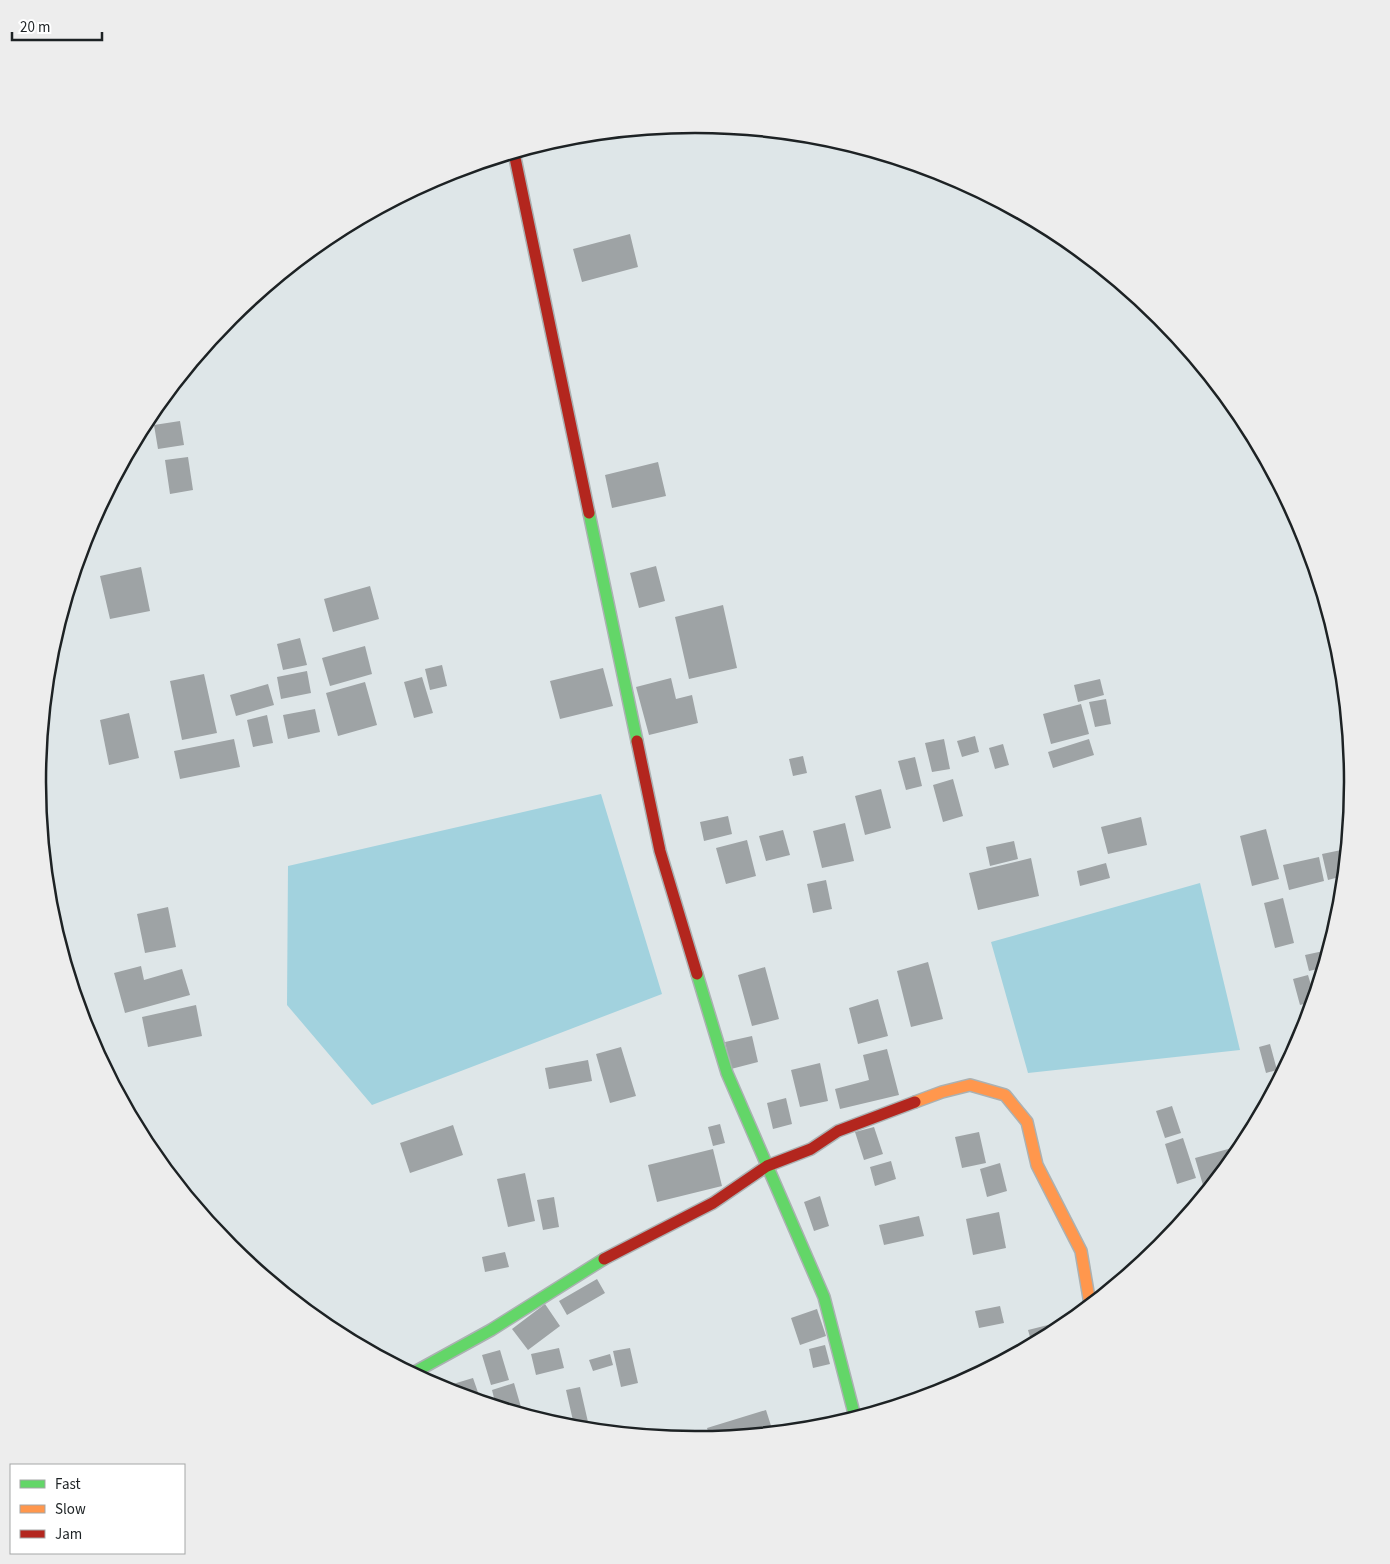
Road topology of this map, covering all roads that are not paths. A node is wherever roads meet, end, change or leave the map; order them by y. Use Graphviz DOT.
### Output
graph roads {
  1 [pos="515,159"];
  2 [pos="767,1166"];
  3 [pos="1089,1298"];
  4 [pos="419,1369"];
  5 [pos="853,1411"];
  1 -- 2 [label="street"];
  2 -- 3 [label="street"];
  2 -- 4 [label="street"];
  2 -- 5 [label="street"];
}
